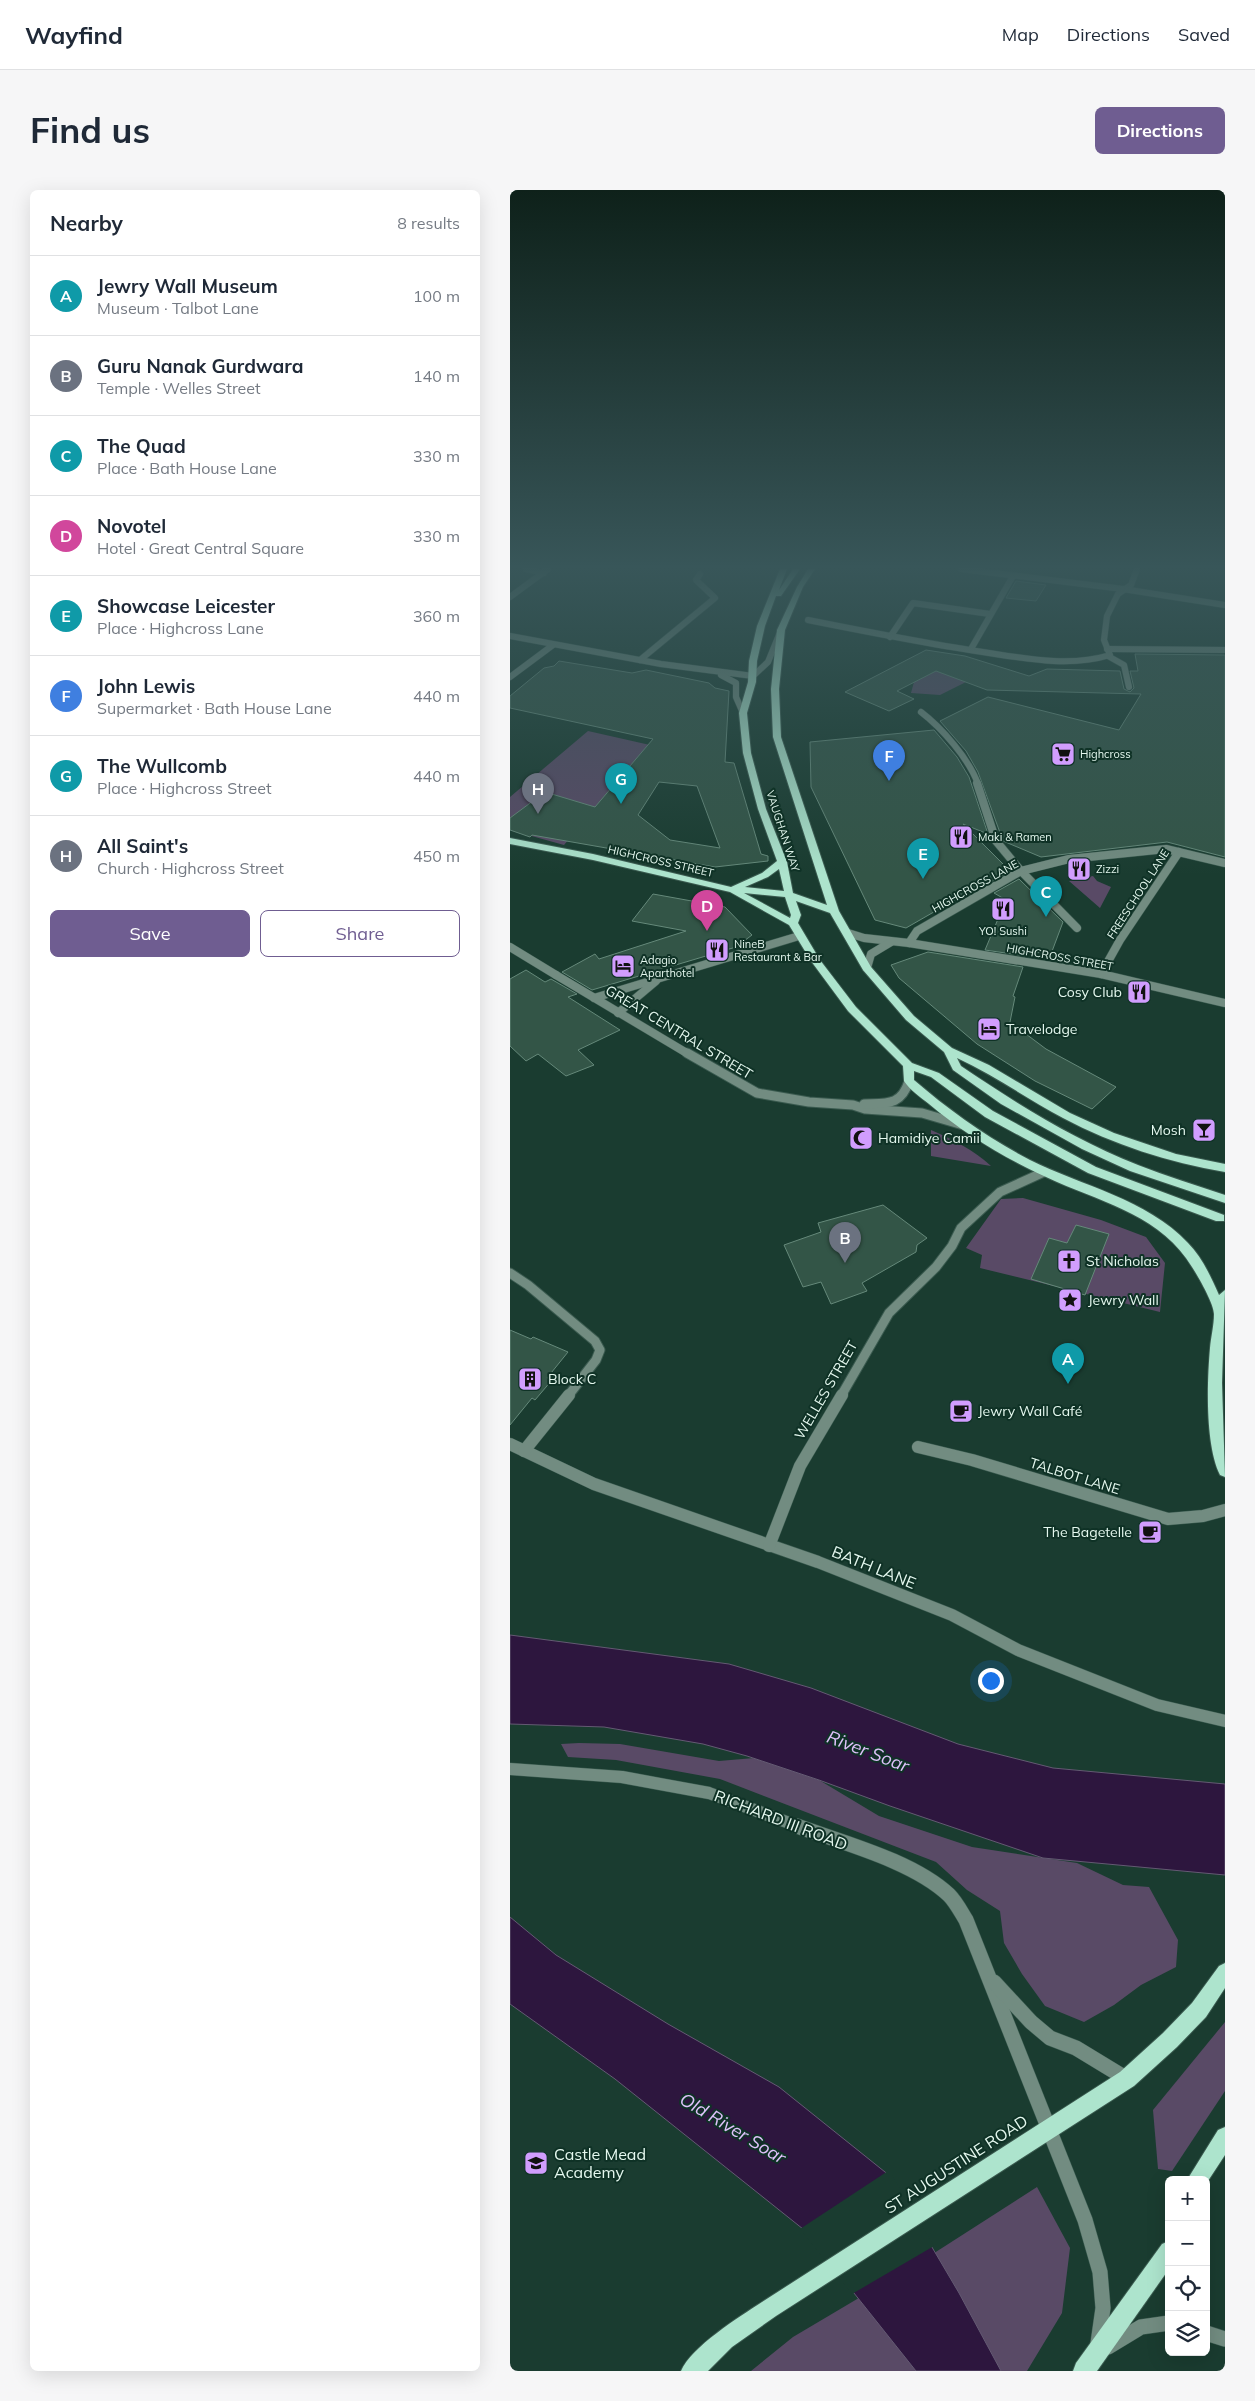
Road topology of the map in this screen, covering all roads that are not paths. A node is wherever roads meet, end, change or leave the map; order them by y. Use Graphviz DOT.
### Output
graph roads {
  1 [pos="708,671"];
  2 [pos="754,671"];
  3 [pos="759,671"];
  4 [pos="777,671"];
  5 [pos="1125,671"];
  6 [pos="716,672"];
  7 [pos="753,676"];
  8 [pos="1129,687"];
  9 [pos="921,712"];
  10 [pos="743,713"];
  11 [pos="510,841"];
  12 [pos="1179,852"];
  13 [pos="782,862"];
  14 [pos="1225,863"];
  15 [pos="1021,871"];
  16 [pos="731,890"];
  17 [pos="789,895"];
  18 [pos="834,911"];
  19 [pos="793,923"];
  20 [pos="1077,928"];
  21 [pos="848,933"];
  22 [pos="799,936"];
  23 [pos="890,942"];
  24 [pos="909,943"];
  25 [pos="510,947"];
  26 [pos="868,968"];
  27 [pos="1101,974"];
  28 [pos="658,978"];
  29 [pos="594,998"];
  30 [pos="1225,1003"];
  31 [pos="618,1013"];
  32 [pos="948,1050"];
  33 [pos="908,1065"];
  34 [pos="909,1081"];
  35 [pos="853,1106"];
  36 [pos="964,1125"];
  37 [pos="1225,1168"];
  38 [pos="1044,1172"];
  39 [pos="1225,1199"];
  40 [pos="1220,1218"];
  41 [pos="510,1273"];
  42 [pos="1225,1295"];
  43 [pos="1219,1310"];
  44 [pos="510,1444"];
  45 [pos="918,1447"];
  46 [pos="524,1451"];
  47 [pos="1225,1471"];
  48 [pos="1225,1510"];
  49 [pos="769,1546"];
  50 [pos="1225,1721"];
  51 [pos="510,1769"];
  52 [pos="1225,1972"];
  53 [pos="990,1977"];
  54 [pos="1128,2079"];
  55 [pos="1050,2129"];
  56 [pos="1225,2137"];
  57 [pos="1200,2176"];
  58 [pos="1165,2256"];
  59 [pos="1165,2324"];
  60 [pos="1210,2334"];
  61 [pos="1225,2339"];
  62 [pos="1096,2354"];
  63 [pos="692,2371"];
  64 [pos="1084,2371"];
  1 -- 6 [label="street"];
  2 -- 7 [label="main road, VAUGHAN WAY"];
  3 -- 7 [label="street"];
  4 -- 18 [label="main road, VAUGHAN WAY"];
  5 -- 8 [label="street"];
  6 -- 7 [label="street"];
  6 -- 10 [label="street"];
  7 -- 10 [label="main road, VAUGHAN WAY"];
  9 -- 15 [label="street"];
  10 -- 13 [label="main road, VAUGHAN WAY"];
  11 -- 16 [label="main road, HIGHCROSS STREET"];
  12 -- 14 [label="street, HIGHCROSS LANE"];
  12 -- 15 [label="street, HIGHCROSS LANE"];
  12 -- 27 [label="street, FREESCHOOL LANE"];
  13 -- 16 [label="main road"];
  13 -- 17 [label="main road, VAUGHAN WAY"];
  15 -- 20 [label="street"];
  15 -- 24 [label="street, HIGHCROSS LANE"];
  16 -- 17 [label="main road, HIGHCROSS STREET"];
  16 -- 19 [label="main road"];
  17 -- 18 [label="main road, HIGHCROSS STREET"];
  17 -- 19 [label="main road, VAUGHAN WAY"];
  18 -- 21 [label="main road, VAUGHAN WAY"];
  19 -- 22 [label="main road, VAUGHAN WAY"];
  21 -- 23 [label="street, HIGHCROSS STREET"];
  21 -- 26 [label="main road, VAUGHAN WAY"];
  22 -- 28 [label="street"];
  22 -- 33 [label="main road, VAUGHAN WAY"];
  23 -- 24 [label="street, HIGHCROSS STREET"];
  23 -- 26 [label="street"];
  24 -- 27 [label="street, HIGHCROSS STREET"];
  25 -- 29 [label="street, GREAT CENTRAL STREET"];
  26 -- 32 [label="main road, VAUGHAN WAY"];
  27 -- 30 [label="street, HIGHCROSS STREET"];
  28 -- 29 [label="street"];
  28 -- 31 [label="street"];
  29 -- 31 [label="street, GREAT CENTRAL STREET"];
  31 -- 35 [label="street, GREAT CENTRAL STREET"];
  32 -- 37 [label="main road"];
  32 -- 39 [label="main road"];
  33 -- 34 [label="main road"];
  33 -- 40 [label="main road"];
  34 -- 35 [label="street"];
  34 -- 36 [label="main road"];
  35 -- 36 [label="street, GREAT CENTRAL STREET"];
  36 -- 38 [label="main road"];
  38 -- 43 [label="main road"];
  38 -- 49 [label="street, WELLES STREET"];
  41 -- 46 [label="street"];
  42 -- 43 [label="main road"];
  43 -- 47 [label="main road"];
  44 -- 46 [label="street, BATH LANE"];
  45 -- 48 [label="street, TALBOT LANE"];
  46 -- 49 [label="street, BATH LANE"];
  49 -- 50 [label="street, BATH LANE"];
  51 -- 53 [label="street, RICHARD III ROAD"];
  52 -- 54 [label="main road, ST AUGUSTINE ROAD"];
  53 -- 54 [label="street, RICHARD III ROAD"];
  53 -- 55 [label="street, RICHARD III ROAD"];
  54 -- 55 [label="main road, ST AUGUSTINE ROAD"];
  55 -- 62 [label="street, RICHARD III ROAD"];
  55 -- 63 [label="main road, ST AUGUSTINE ROAD"];
  56 -- 57 [label="main road"];
  58 -- 62 [label="main road"];
  59 -- 62 [label="street"];
  60 -- 61 [label="street"];
  62 -- 64 [label="main road"];
}
